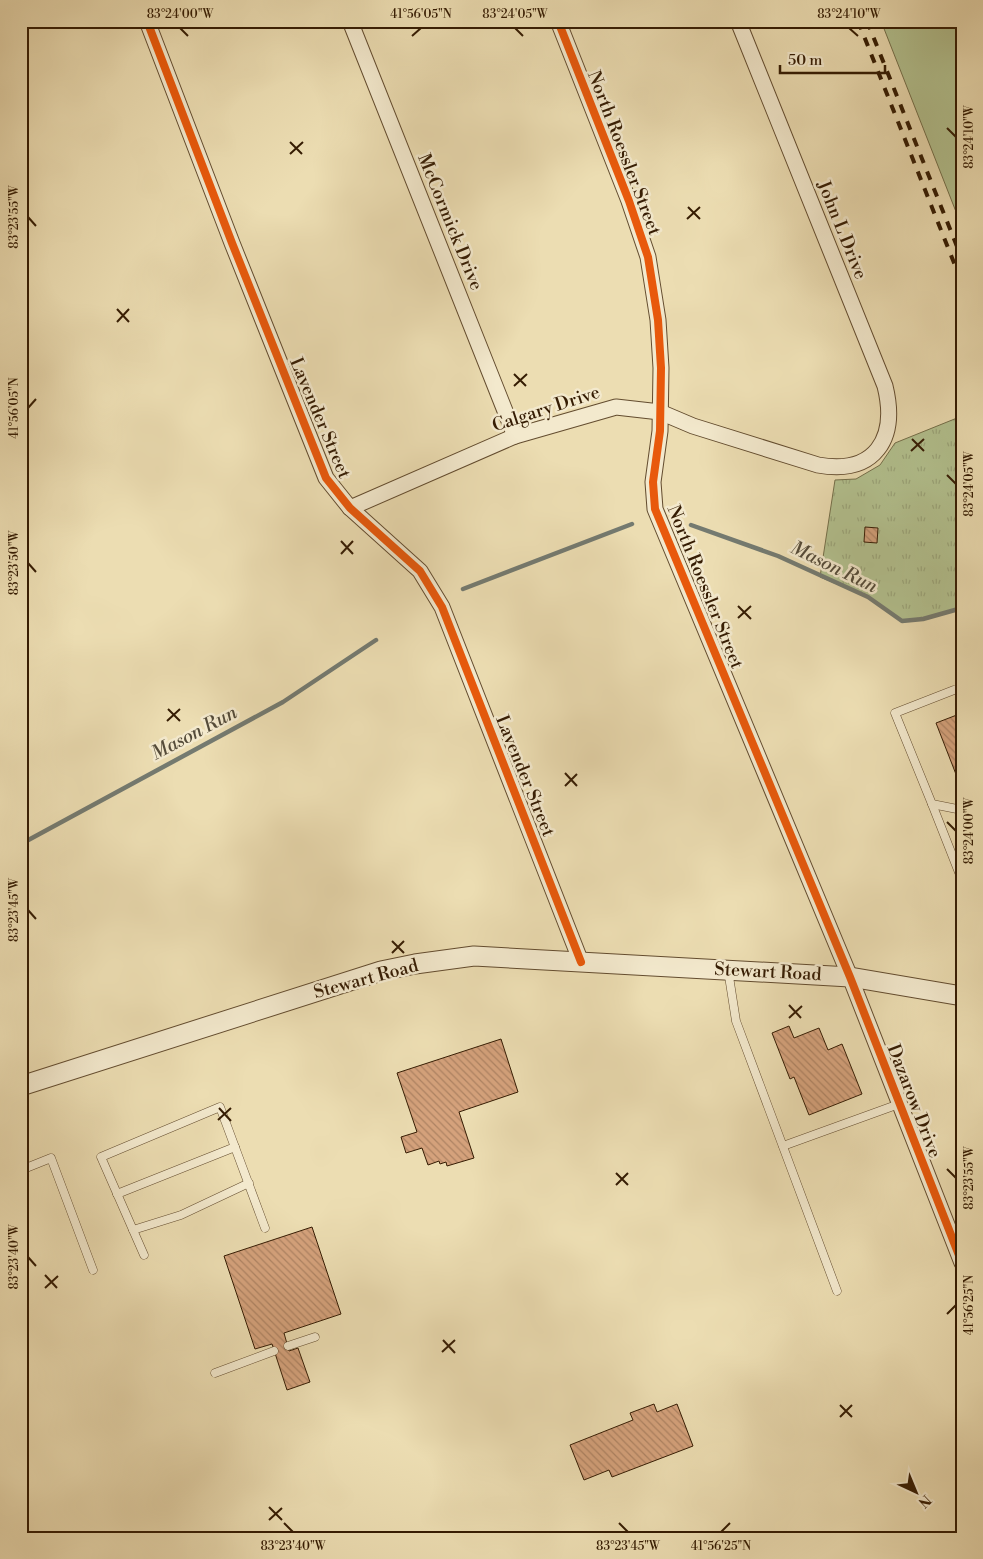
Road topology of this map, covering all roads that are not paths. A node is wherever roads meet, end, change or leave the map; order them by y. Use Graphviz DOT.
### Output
graph roads {
  1 [pos="147,21"];
  2 [pos="350,21"];
  3 [pos="558,21"];
  4 [pos="738,21"];
  5 [pos="660,412"];
  6 [pos="515,436"];
  7 [pos="874,454"];
  8 [pos="350,508"];
  9 [pos="954,690"];
  10 [pos="932,804"];
  11 [pos="962,810"];
  12 [pos="962,880"];
  13 [pos="581,962"];
  14 [pos="728,970"];
  15 [pos="850,977"];
  16 [pos="962,996"];
  17 [pos="21,1086"];
  18 [pos="899,1104"];
  19 [pos="783,1146"];
  20 [pos="235,1147"];
  21 [pos="21,1170"];
  22 [pos="249,1183"];
  23 [pos="117,1194"];
  24 [pos="265,1228"];
  25 [pos="133,1230"];
  26 [pos="144,1255"];
  27 [pos="962,1263"];
  28 [pos="93,1270"];
  29 [pos="837,1291"];
  30 [pos="315,1337"];
  31 [pos="288,1346"];
  32 [pos="274,1351"];
  33 [pos="214,1373"];
  1 -- 8 [label="street, Lavender Street"];
  2 -- 6 [label="street, McCormick Drive"];
  3 -- 5 [label="street, North Roessler Street"];
  4 -- 7 [label="street, John L Drive"];
  5 -- 6 [label="street, Calgary Drive"];
  5 -- 7 [label="street, Calgary Drive"];
  5 -- 15 [label="street, North Roessler Street"];
  6 -- 8 [label="street, Calgary Drive"];
  8 -- 13 [label="street, Lavender Street"];
  9 -- 10 [label="lane"];
  10 -- 11 [label="lane"];
  10 -- 12 [label="lane"];
  13 -- 14 [label="street, Stewart Road"];
  13 -- 17 [label="street, Stewart Road"];
  14 -- 15 [label="street, Stewart Road"];
  14 -- 19 [label="lane"];
  15 -- 16 [label="street, Stewart Road"];
  15 -- 18 [label="street, Dazarow Drive"];
  18 -- 19 [label="lane"];
  18 -- 27 [label="street, Dazarow Drive"];
  19 -- 29 [label="lane"];
  20 -- 22 [label="lane"];
  20 -- 23 [label="lane"];
  20 -- 23 [label="lane"];
  21 -- 28 [label="lane"];
  22 -- 24 [label="lane"];
  22 -- 25 [label="lane"];
  23 -- 25 [label="lane"];
  25 -- 26 [label="lane"];
  30 -- 31 [label="lane"];
  32 -- 33 [label="lane"];
}
